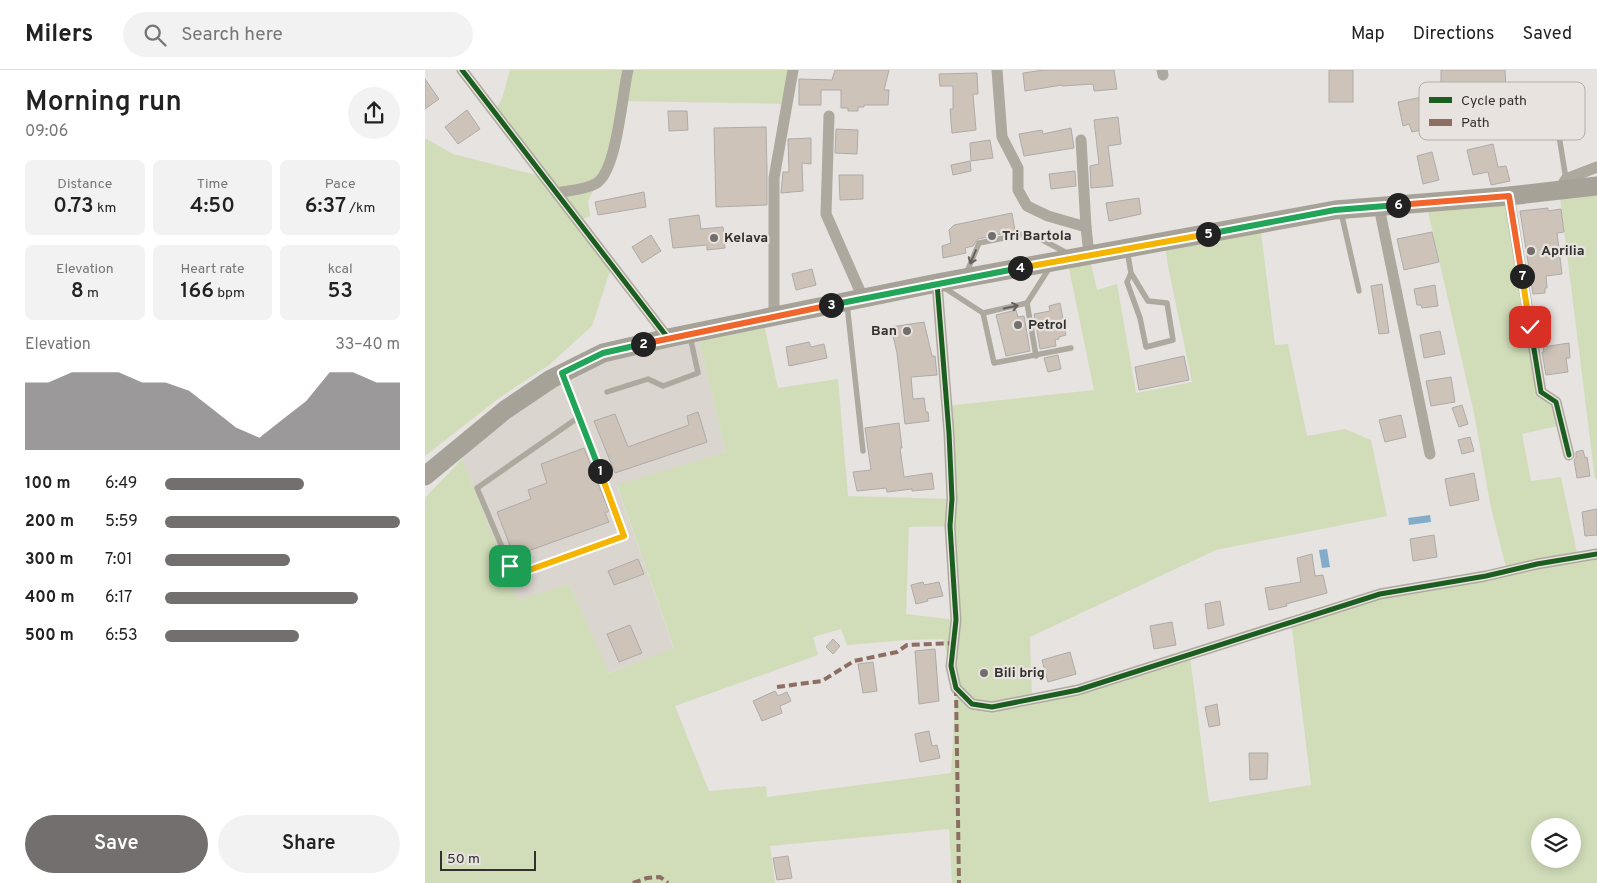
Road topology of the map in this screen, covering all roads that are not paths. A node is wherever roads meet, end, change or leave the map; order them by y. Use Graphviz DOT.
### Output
graph roads {
  1 [pos="462,70"];
  2 [pos="628,70"];
  3 [pos="793,70"];
  4 [pos="997,70"];
  5 [pos="829,116"];
  6 [pos="1081,140"];
  7 [pos="1557,140"];
  8 [pos="1597,167"];
  9 [pos="1562,185"];
  10 [pos="1597,186"];
  11 [pos="557,193"];
  12 [pos="1509,196"];
  13 [pos="1379,207"];
  14 [pos="1341,210"];
  15 [pos="1087,227"];
  16 [pos="1127,248"];
  17 [pos="1082,256"];
  18 [pos="1053,262"];
  19 [pos="1131,273"];
  20 [pos="964,279"];
  21 [pos="937,283"];
  22 [pos="1359,290"];
  23 [pos="855,300"];
  24 [pos="1027,303"];
  25 [pos="983,313"];
  26 [pos="774,318"];
  27 [pos="689,334"];
  28 [pos="668,338"];
  29 [pos="1071,348"];
  30 [pos="1036,356"];
  31 [pos="562,373"];
  32 [pos="607,392"];
  33 [pos="579,417"];
  34 [pos="863,452"];
  35 [pos="1431,454"];
  36 [pos="1569,455"];
  37 [pos="425,476"];
  38 [pos="1597,554"];
  1 -- 11 [label="street"];
  2 -- 11 [label="street"];
  3 -- 26 [label="street"];
  4 -- 15 [label="street"];
  5 -- 23 [label="street"];
  6 -- 15 [label="street"];
  7 -- 9 [label="lane"];
  8 -- 9 [label="street"];
  9 -- 10 [label="main road"];
  9 -- 12 [label="main road"];
  11 -- 28 [label="street"];
  12 -- 13 [label="main road"];
  12 -- 36 [label="street"];
  13 -- 14 [label="main road"];
  13 -- 35 [label="street"];
  14 -- 16 [label="main road"];
  14 -- 22 [label="lane"];
  15 -- 17 [label="street"];
  16 -- 17 [label="main road"];
  16 -- 19 [label="lane"];
  17 -- 18 [label="main road"];
  17 -- 20 [label="lane, one-way"];
  18 -- 20 [label="main road"];
  18 -- 24 [label="lane"];
  19 -- 19 [label="lane"];
  20 -- 21 [label="main road"];
  21 -- 23 [label="main road"];
  21 -- 25 [label="lane"];
  21 -- 38 [label="street"];
  23 -- 26 [label="main road"];
  23 -- 34 [label="lane"];
  25 -- 24 [label="lane, one-way"];
  24 -- 30 [label="lane"];
  25 -- 30 [label="lane"];
  26 -- 27 [label="main road"];
  27 -- 28 [label="main road"];
  27 -- 32 [label="lane"];
  28 -- 31 [label="main road"];
  29 -- 30 [label="lane"];
  31 -- 33 [label="lane"];
  31 -- 37 [label="main road"];
  33 -- 33 [label="lane"];
}
